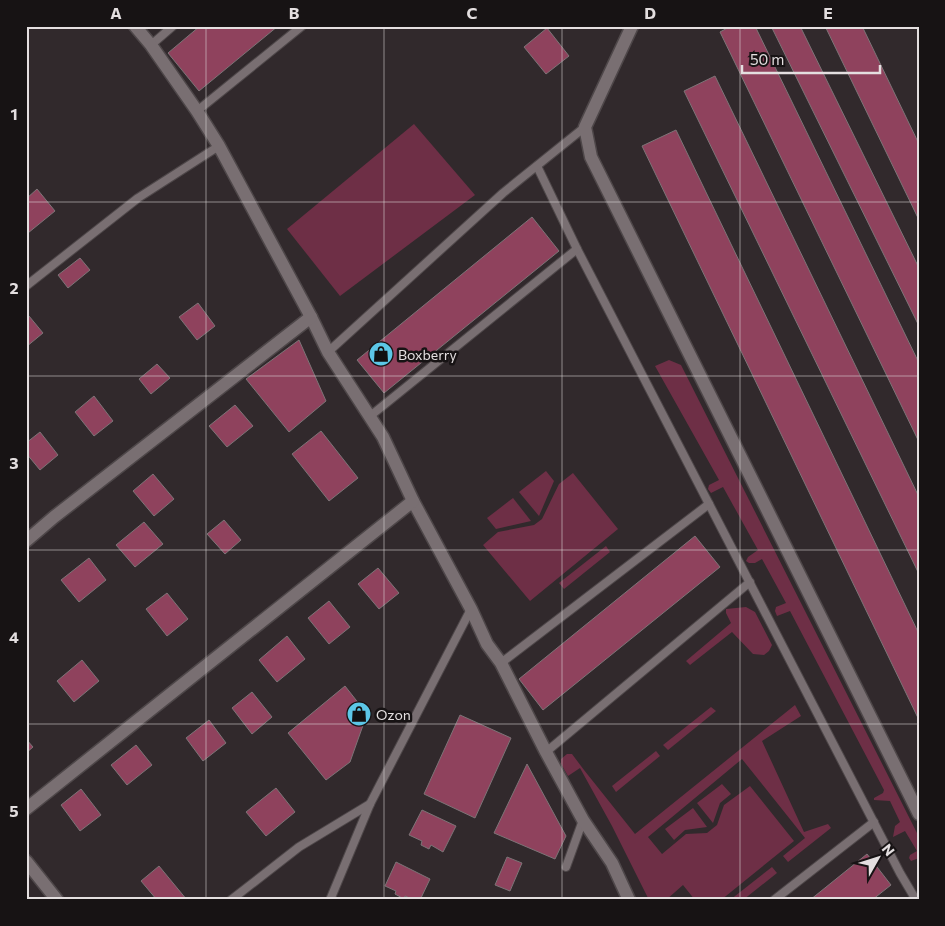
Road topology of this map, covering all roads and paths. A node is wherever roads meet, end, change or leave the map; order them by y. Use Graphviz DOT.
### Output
graph roads {
  1 [pos="135,26"];
  2 [pos="173,26"];
  3 [pos="302,26"];
  4 [pos="632,26"];
  5 [pos="150,45"];
  6 [pos="197,111"];
  7 [pos="585,127"];
  8 [pos="219,146"];
  9 [pos="537,166"];
  10 [pos="577,249"];
  11 [pos="26,286"];
  12 [pos="311,317"];
  13 [pos="328,352"];
  14 [pos="369,417"];
  15 [pos="413,501"];
  16 [pos="709,504"];
  17 [pos="26,541"];
  18 [pos="750,582"];
  19 [pos="472,610"];
  20 [pos="500,663"];
  21 [pos="546,752"];
  22 [pos="370,804"];
  23 [pos="26,809"];
  24 [pos="919,814"];
  25 [pos="583,820"];
  26 [pos="874,822"];
  27 [pos="26,861"];
  28 [pos="566,867"];
  29 [pos="56,900"];
  30 [pos="231,900"];
  31 [pos="330,900"];
  32 [pos="629,900"];
  33 [pos="774,900"];
  34 [pos="916,900"];
  1 -- 5 [label="street"];
  2 -- 5 [label="lane"];
  3 -- 6 [label="lane"];
  4 -- 7 [label="street"];
  5 -- 6 [label="street"];
  6 -- 8 [label="street"];
  7 -- 9 [label="lane"];
  7 -- 24 [label="street"];
  8 -- 11 [label="lane"];
  8 -- 12 [label="street"];
  9 -- 10 [label="lane"];
  9 -- 13 [label="lane"];
  10 -- 14 [label="lane"];
  10 -- 16 [label="lane"];
  12 -- 13 [label="street"];
  12 -- 17 [label="street"];
  13 -- 14 [label="street"];
  14 -- 15 [label="street"];
  15 -- 19 [label="street"];
  15 -- 23 [label="street"];
  16 -- 18 [label="lane"];
  16 -- 20 [label="lane"];
  18 -- 21 [label="lane"];
  18 -- 26 [label="lane"];
  19 -- 20 [label="street"];
  19 -- 22 [label="lane"];
  20 -- 21 [label="street"];
  21 -- 25 [label="street"];
  22 -- 30 [label="lane"];
  22 -- 31 [label="lane"];
  25 -- 28 [label="lane"];
  25 -- 32 [label="street"];
  26 -- 33 [label="lane"];
  26 -- 34 [label="lane"];
  27 -- 29 [label="street"];
}
